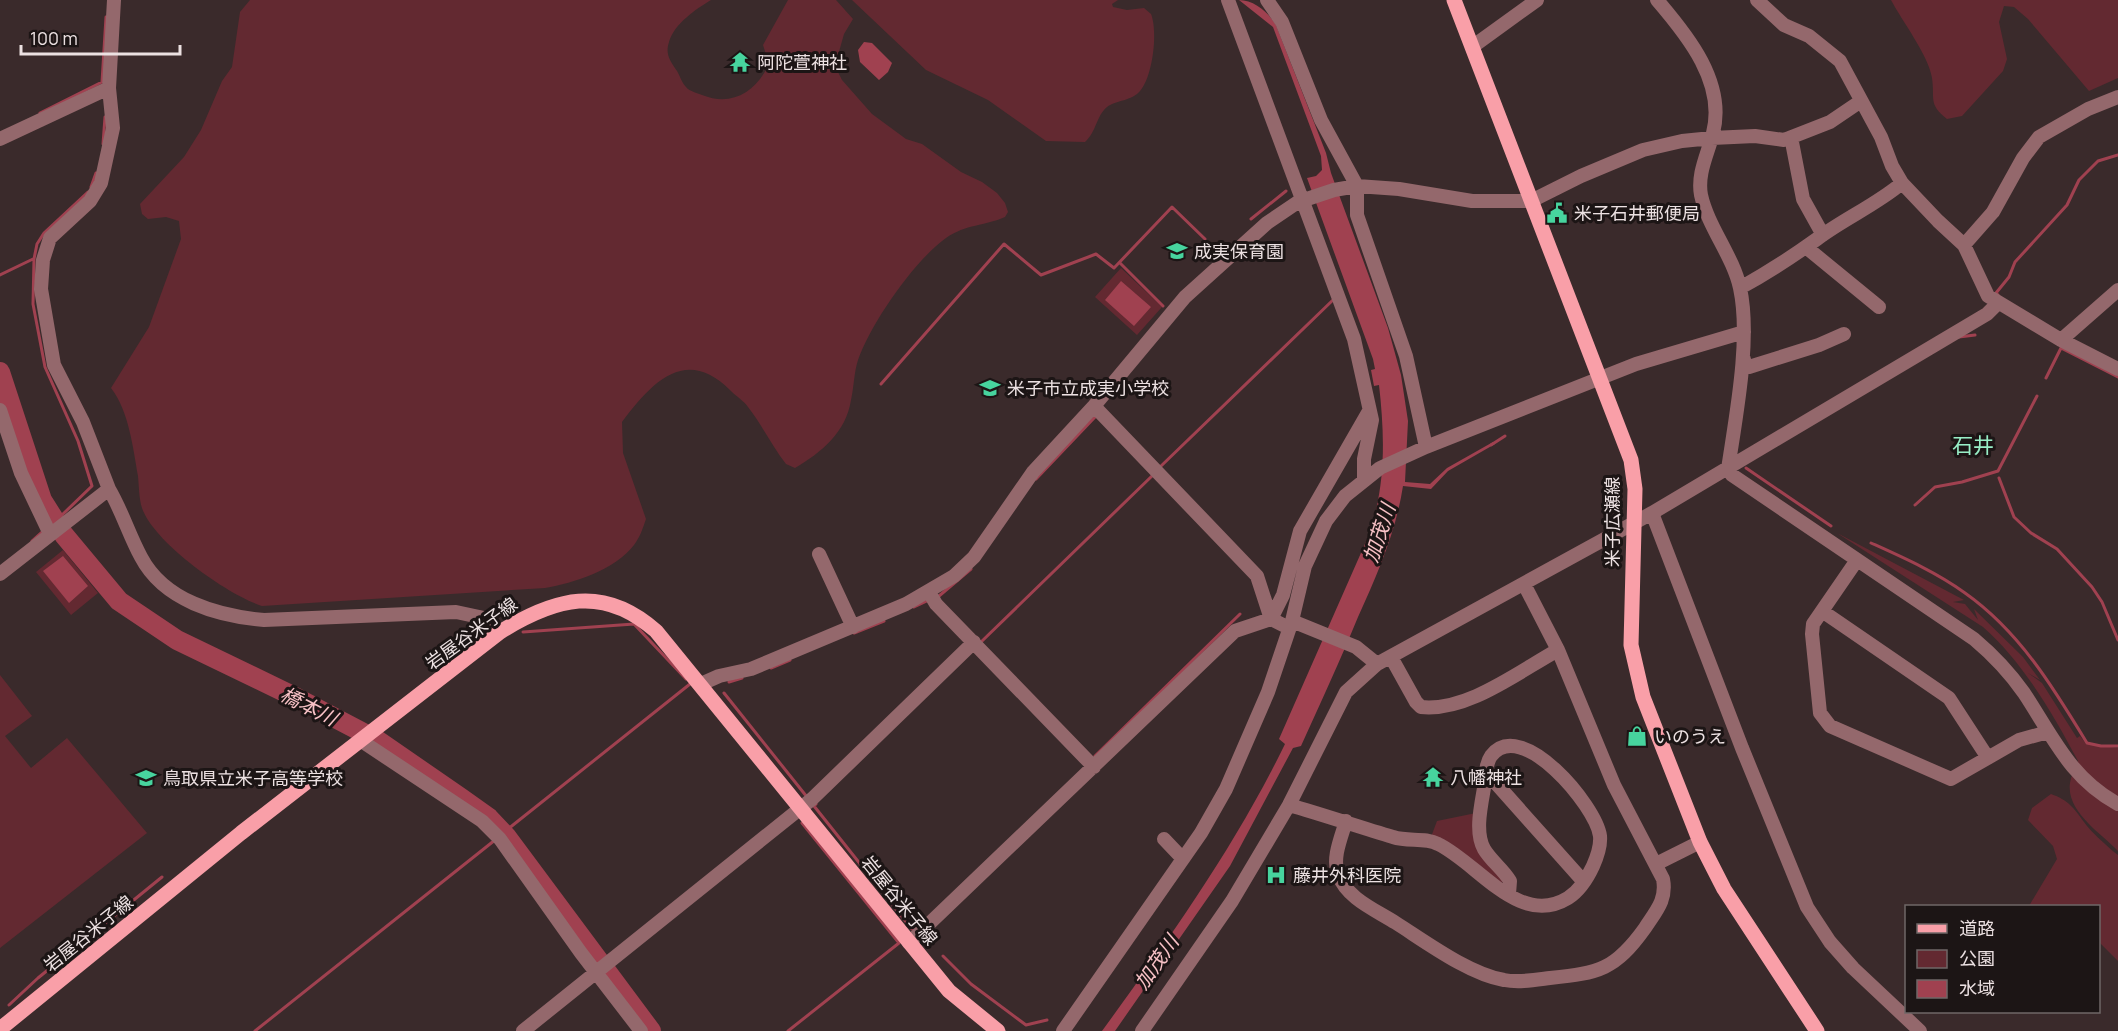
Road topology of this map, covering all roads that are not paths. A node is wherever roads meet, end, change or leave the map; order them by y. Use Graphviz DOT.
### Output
graph roads {
  1 [pos="114,0"];
  2 [pos="1228,0"];
  3 [pos="1267,0"];
  4 [pos="1454,0"];
  5 [pos="1537,0"];
  6 [pos="1657,0"];
  7 [pos="1757,0"];
  8 [pos="1472,47"];
  9 [pos="109,88"];
  10 [pos="2118,97"];
  11 [pos="1861,101"];
  12 [pos="1791,137"];
  13 [pos="1712,138"];
  14 [pos="0,139"];
  15 [pos="1902,183"];
  16 [pos="1357,186"];
  17 [pos="1309,198"];
  18 [pos="1531,201"];
  19 [pos="1823,235"];
  20 [pos="1964,245"];
  21 [pos="1807,248"];
  22 [pos="1740,288"];
  23 [pos="2118,290"];
  24 [pos="1998,303"];
  25 [pos="1878,307"];
  26 [pos="1744,332"];
  27 [pos="1844,334"];
  28 [pos="2061,340"];
  29 [pos="1743,356"];
  30 [pos="2118,369"];
  31 [pos="1598,379"];
  32 [pos="1094,406"];
  33 [pos="1370,408"];
  34 [pos="0,410"];
  35 [pos="1421,449"];
  36 [pos="1728,469"];
  37 [pos="1364,479"];
  38 [pos="109,489"];
  39 [pos="1652,513"];
  40 [pos="1634,521"];
  41 [pos="55,529"];
  42 [pos="819,554"];
  43 [pos="1857,560"];
  44 [pos="0,574"];
  45 [pos="1524,584"];
  46 [pos="929,592"];
  47 [pos="1822,611"];
  48 [pos="1271,619"];
  49 [pos="1294,624"];
  50 [pos="853,627"];
  51 [pos="500,632"];
  52 [pos="974,642"];
  53 [pos="1558,650"];
  54 [pos="1391,657"];
  55 [pos="1377,664"];
  56 [pos="701,684"];
  57 [pos="2048,732"];
  58 [pos="366,736"];
  59 [pos="1988,758"];
  60 [pos="1094,767"];
  61 [pos="1486,772"];
  62 [pos="2118,804"];
  63 [pos="1289,805"];
  64 [pos="801,808"];
  65 [pos="1346,821"];
  66 [pos="1164,839"];
  67 [pos="1700,842"];
  68 [pos="1183,859"];
  69 [pos="1656,864"];
  70 [pos="1584,882"];
  71 [pos="1509,894"];
  72 [pos="909,944"];
  73 [pos="601,969"];
  74 [pos="2,1028"];
  75 [pos="523,1031"];
  76 [pos="641,1031"];
  77 [pos="998,1031"];
  78 [pos="1063,1031"];
  79 [pos="1142,1031"];
  80 [pos="1817,1031"];
  81 [pos="1920,1031"];
  1 -- 9 [label="street"];
  2 -- 17 [label="street"];
  3 -- 16 [label="street"];
  4 -- 8 [label="main road, 米子広瀬線"];
  5 -- 8 [label="street"];
  6 -- 13 [label="street"];
  7 -- 11 [label="street"];
  8 -- 18 [label="main road, 米子広瀬線"];
  9 -- 14 [label="street"];
  9 -- 38 [label="street"];
  10 -- 20 [label="street"];
  11 -- 12 [label="street"];
  11 -- 15 [label="street"];
  12 -- 13 [label="street"];
  12 -- 19 [label="street"];
  13 -- 18 [label="street"];
  13 -- 22 [label="street"];
  15 -- 19 [label="street"];
  15 -- 20 [label="street"];
  16 -- 17 [label="street"];
  16 -- 18 [label="street"];
  16 -- 35 [label="street"];
  17 -- 32 [label="street"];
  17 -- 33 [label="street"];
  18 -- 31 [label="main road, 米子広瀬線"];
  19 -- 21 [label="street"];
  20 -- 24 [label="street"];
  21 -- 22 [label="street"];
  21 -- 25 [label="street"];
  22 -- 26 [label="street"];
  23 -- 28 [label="street"];
  24 -- 28 [label="street"];
  24 -- 36 [label="street"];
  26 -- 29 [label="street"];
  26 -- 31 [label="street"];
  27 -- 29 [label="street"];
  28 -- 30 [label="street"];
  29 -- 36 [label="street"];
  31 -- 35 [label="street"];
  31 -- 40 [label="main road, 米子広瀬線"];
  32 -- 46 [label="street"];
  32 -- 48 [label="street"];
  33 -- 37 [label="street"];
  33 -- 48 [label="street"];
  34 -- 41 [label="street"];
  35 -- 37 [label="street"];
  36 -- 39 [label="street"];
  36 -- 43 [label="street"];
  37 -- 49 [label="street"];
  38 -- 41 [label="street"];
  38 -- 51 [label="street"];
  39 -- 40 [label="street"];
  39 -- 81 [label="street"];
  40 -- 45 [label="street"];
  40 -- 67 [label="main road, 米子広瀬線"];
  41 -- 44 [label="street"];
  42 -- 50 [label="street"];
  43 -- 47 [label="street"];
  43 -- 57 [label="street"];
  45 -- 53 [label="street"];
  45 -- 54 [label="street"];
  46 -- 50 [label="street"];
  46 -- 52 [label="street"];
  47 -- 59 [label="street"];
  47 -- 59 [label="street"];
  48 -- 49 [label="street"];
  48 -- 60 [label="street"];
  49 -- 55 [label="street"];
  49 -- 68 [label="street"];
  50 -- 56 [label="street"];
  51 -- 56 [label="main road, 岩屋谷米子線"];
  51 -- 58 [label="main road, 岩屋谷米子線"];
  52 -- 60 [label="street"];
  52 -- 64 [label="street"];
  53 -- 54 [label="street"];
  53 -- 69 [label="street"];
  54 -- 55 [label="street"];
  55 -- 63 [label="street"];
  56 -- 64 [label="main road, 岩屋谷米子線"];
  57 -- 59 [label="street"];
  57 -- 62 [label="street"];
  58 -- 73 [label="street"];
  58 -- 74 [label="main road, 岩屋谷米子線"];
  60 -- 72 [label="street"];
  61 -- 70 [label="street"];
  61 -- 70 [label="street"];
  61 -- 71 [label="street"];
  63 -- 65 [label="street"];
  63 -- 79 [label="street"];
  64 -- 72 [label="main road, 岩屋谷米子線"];
  64 -- 73 [label="street"];
  65 -- 69 [label="street"];
  65 -- 71 [label="street"];
  66 -- 68 [label="street"];
  67 -- 69 [label="street"];
  67 -- 80 [label="main road, 米子広瀬線"];
  68 -- 78 [label="street"];
  70 -- 71 [label="street"];
  72 -- 77 [label="main road, 岩屋谷米子線"];
  73 -- 75 [label="street"];
  73 -- 76 [label="street"];
}
